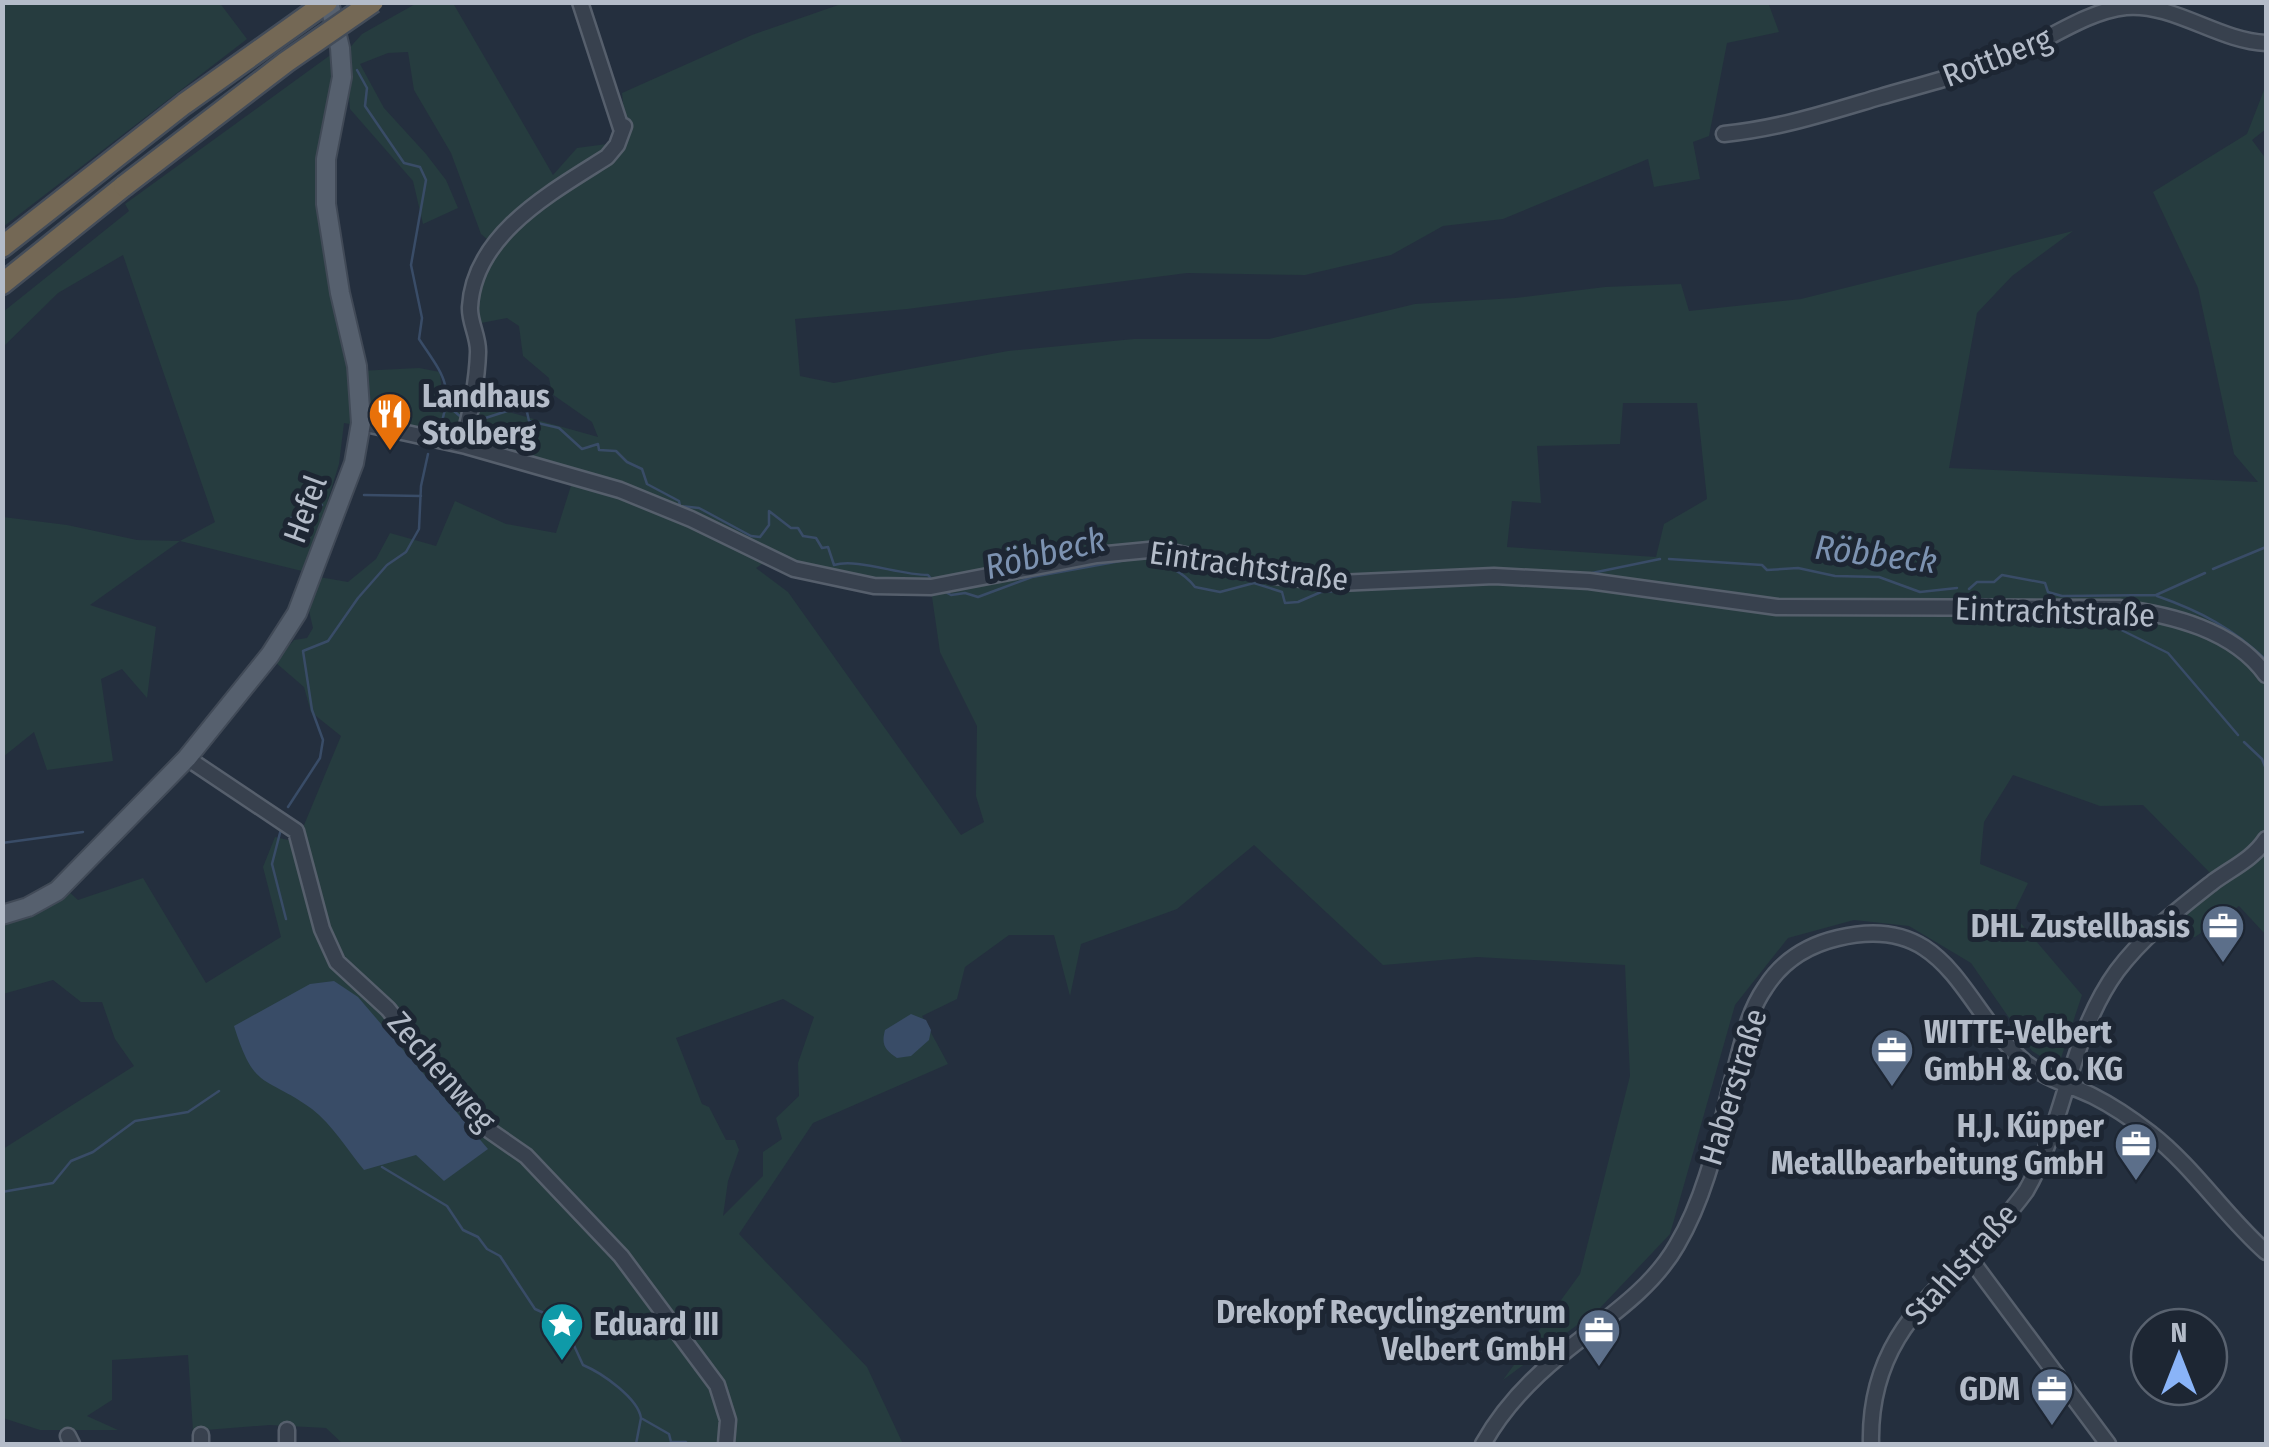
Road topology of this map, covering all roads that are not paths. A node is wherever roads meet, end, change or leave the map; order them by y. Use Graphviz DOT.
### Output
graph roads {
  1 [pos="328,2"];
  2 [pos="373,2"];
  3 [pos="580,2"];
  4 [pos="2266,43"];
  5 [pos="1724,134"];
  6 [pos="2,247"];
  7 [pos="2,284"];
  8 [pos="361,423"];
  9 [pos="462,445"];
  10 [pos="2266,675"];
  11 [pos="187,758"];
  12 [pos="2266,839"];
  13 [pos="2,916"];
  14 [pos="2066,1086"];
  15 [pos="2266,1252"];
  16 [pos="1968,1256"];
  17 [pos="726,1444"];
  18 [pos="1482,1444"];
  19 [pos="1871,1444"];
  20 [pos="2108,1444"];
  1 -- 6 [label="highway"];
  1 -- 8 [label="main road, Hefel"];
  2 -- 7 [label="highway, bridge"];
  3 -- 9 [label="street"];
  4 -- 5 [label="street, Rottberg"];
  8 -- 9 [label="street, Eintrachtstraße"];
  8 -- 11 [label="main road, Hefel"];
  9 -- 10 [label="street, Eintrachtstraße"];
  11 -- 13 [label="main road, Hefel"];
  11 -- 17 [label="street, Zechenweg"];
  12 -- 14 [label="street, Stahlstraße"];
  14 -- 15 [label="street, Haberstraße"];
  14 -- 16 [label="street, Stahlstraße"];
  14 -- 18 [label="street, Haberstraße"];
  16 -- 19 [label="street, Stahlstraße"];
  16 -- 20 [label="street"];
}
